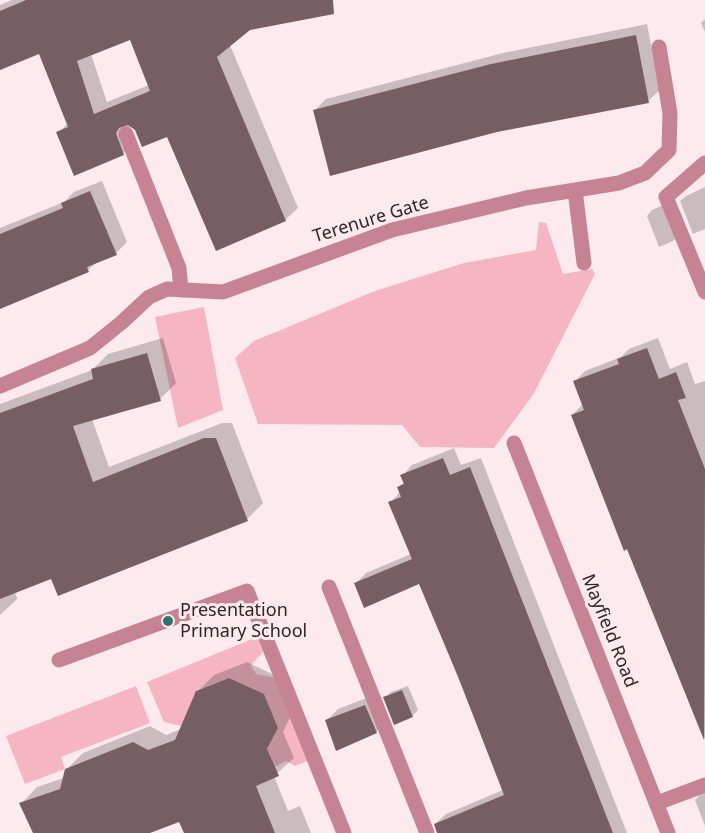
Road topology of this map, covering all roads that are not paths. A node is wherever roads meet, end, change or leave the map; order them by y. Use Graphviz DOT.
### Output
graph roads {
  1 [pos="659,47"];
  2 [pos="126,134"];
  3 [pos="705,163"];
  4 [pos="576,190"];
  5 [pos="584,263"];
  6 [pos="181,290"];
  7 [pos="705,292"];
  8 [pos="0,386"];
  9 [pos="514,443"];
  10 [pos="329,587"];
  11 [pos="59,660"];
  12 [pos="705,785"];
  13 [pos="657,803"];
  14 [pos="344,833"];
  15 [pos="427,833"];
  16 [pos="668,833"];
  1 -- 4 [label="street, Terenure Gate"];
  2 -- 6 [label="street"];
  3 -- 7 [label="street"];
  4 -- 5 [label="street"];
  4 -- 6 [label="street, Terenure Gate"];
  6 -- 8 [label="street, Terenure Gate"];
  9 -- 13 [label="street, Mayfield Road"];
  10 -- 15 [label="street"];
  11 -- 14 [label="street"];
  12 -- 13 [label="street"];
  13 -- 16 [label="street, Mayfield Road"];
}
